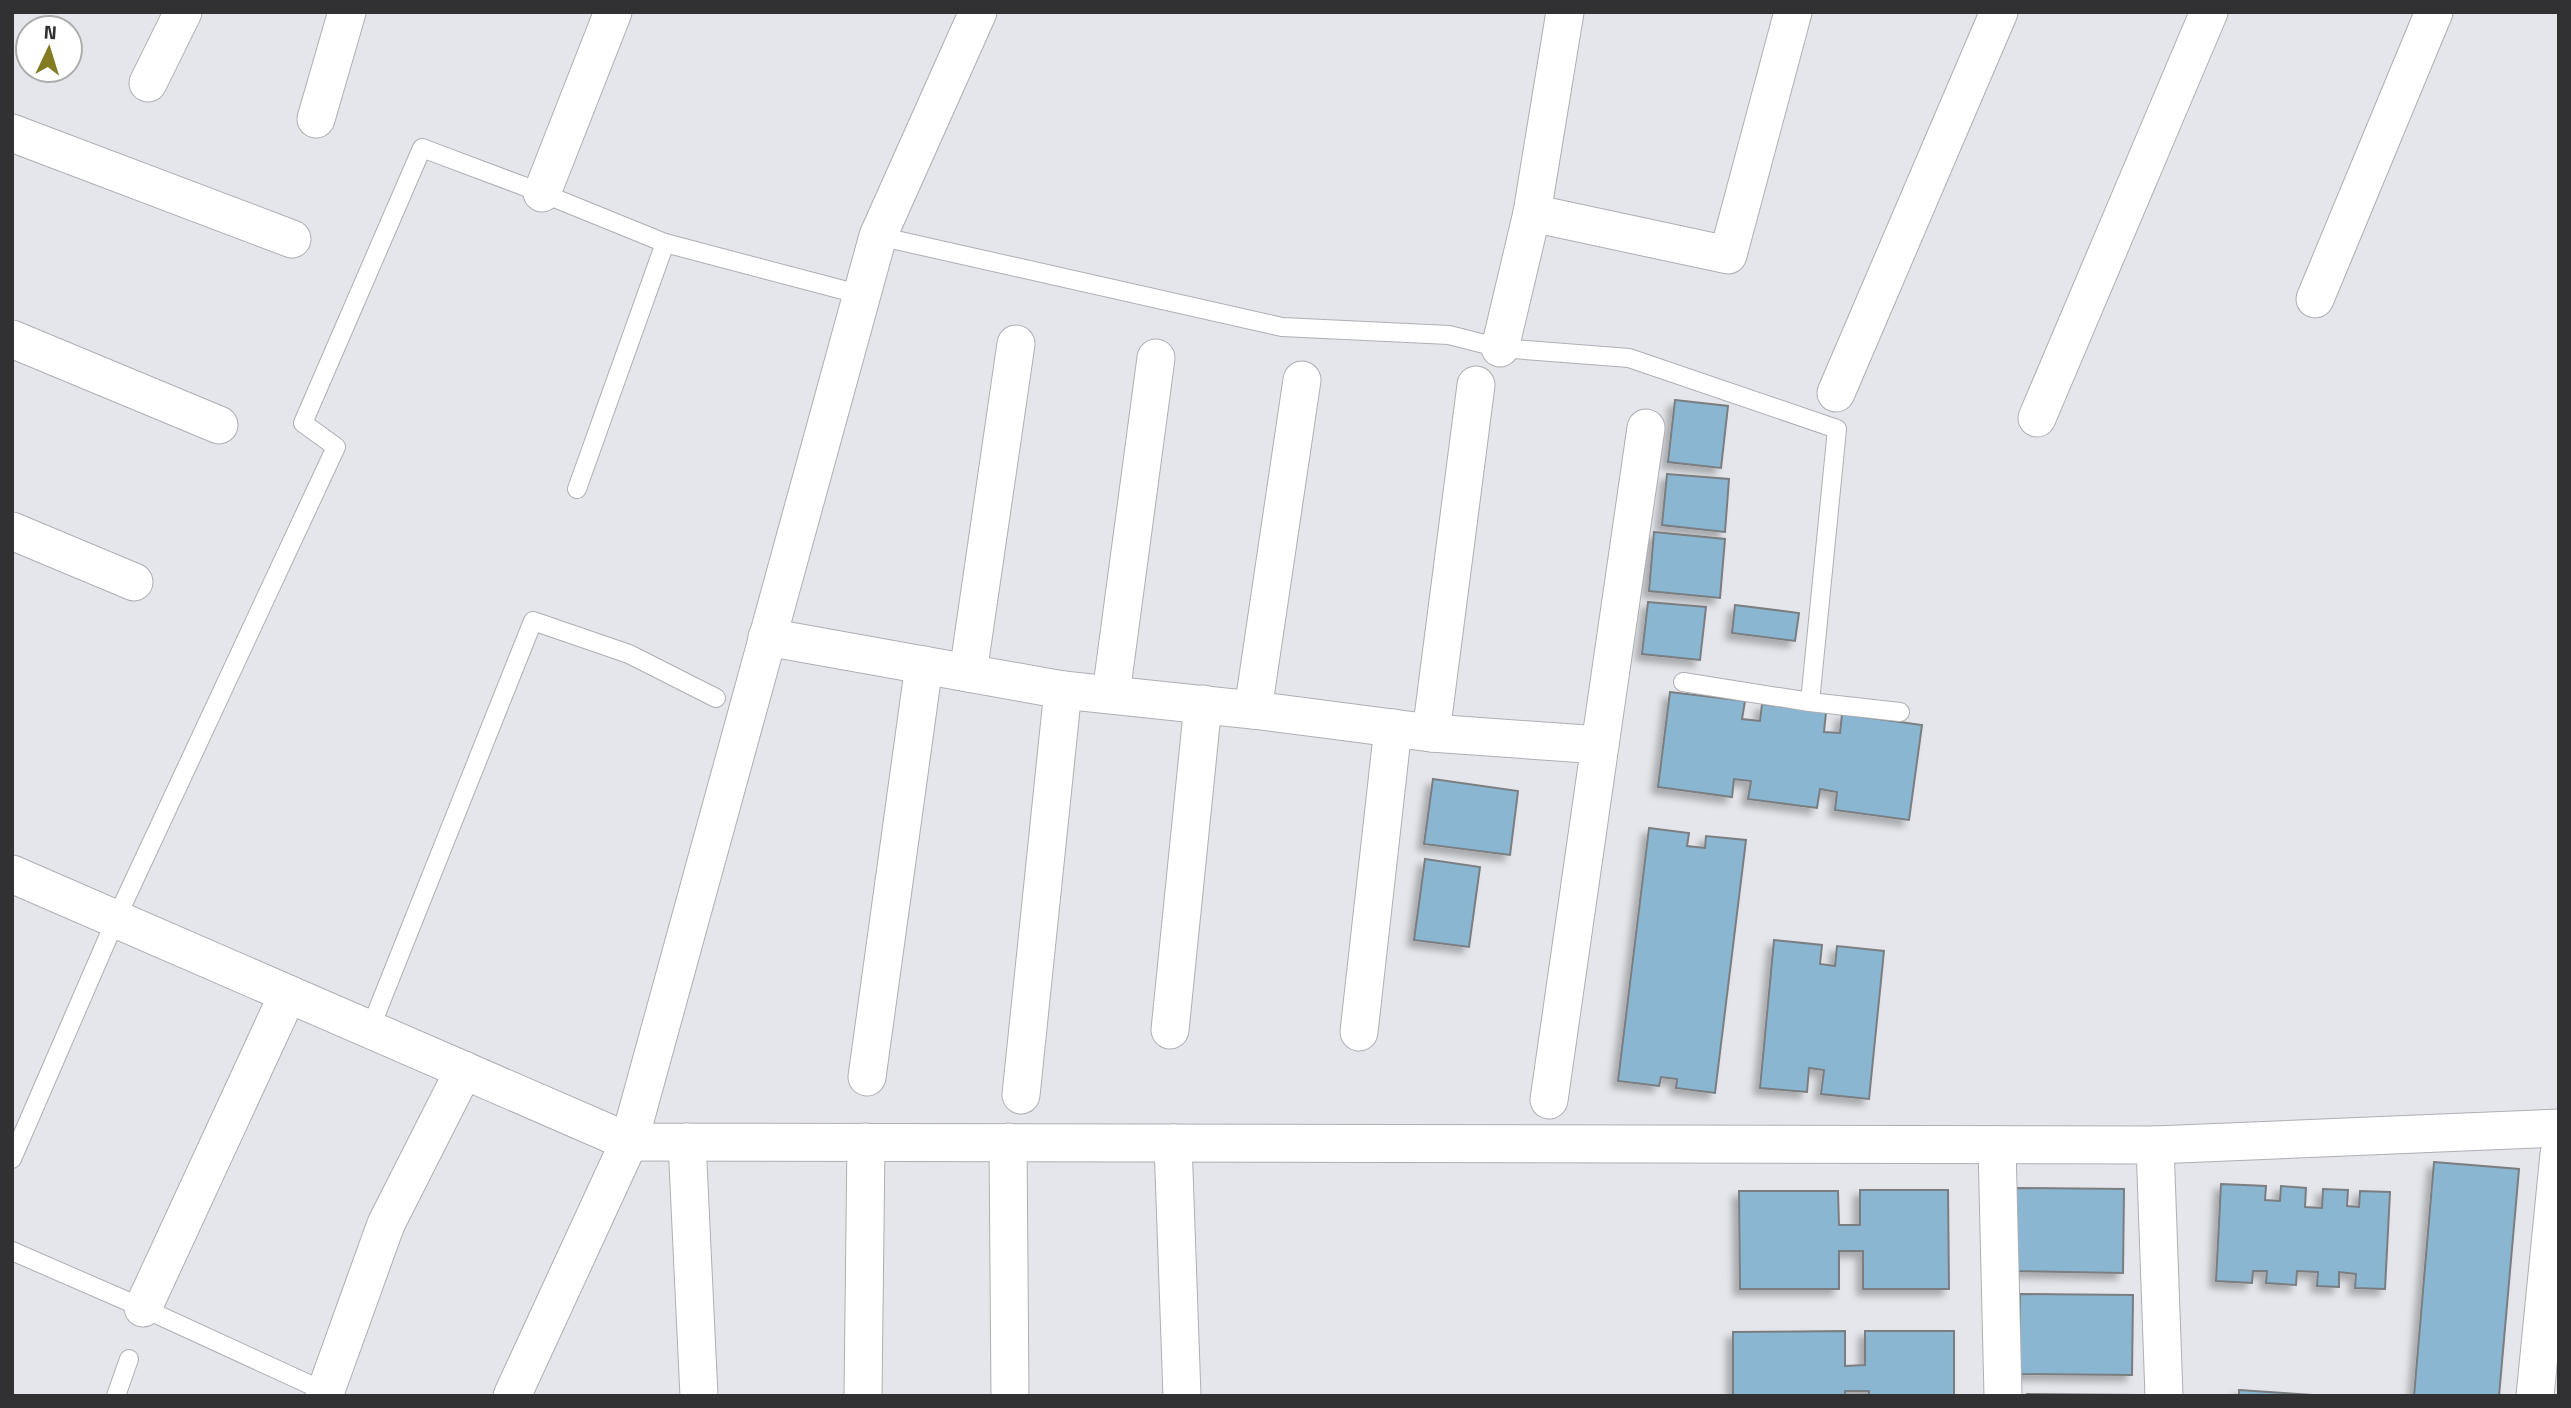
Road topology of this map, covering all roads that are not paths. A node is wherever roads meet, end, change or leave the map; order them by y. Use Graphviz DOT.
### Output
graph roads {
  1 [pos="183,12"];
  2 [pos="347,12"];
  3 [pos="613,12"];
  4 [pos="978,12"];
  5 [pos="1565,12"];
  6 [pos="1793,12"];
  7 [pos="1999,12"];
  8 [pos="2209,12"];
  9 [pos="2434,12"];
  10 [pos="148,83"];
  11 [pos="316,119"];
  12 [pos="12,133"];
  13 [pos="542,193"];
  14 [pos="1531,214"];
  15 [pos="878,236"];
  16 [pos="292,239"];
  17 [pos="665,243"];
  18 [pos="862,295"];
  19 [pos="2315,299"];
  20 [pos="12,339"];
  21 [pos="1016,344"];
  22 [pos="1500,348"];
  23 [pos="1156,358"];
  24 [pos="1302,380"];
  25 [pos="1476,384"];
  26 [pos="1836,393"];
  27 [pos="2037,418"];
  28 [pos="219,425"];
  29 [pos="1646,428"];
  30 [pos="577,489"];
  31 [pos="12,531"];
  32 [pos="134,582"];
  33 [pos="767,637"];
  34 [pos="923,664"];
  35 [pos="968,673"];
  36 [pos="1683,681"];
  37 [pos="1063,690"];
  38 [pos="1111,694"];
  39 [pos="716,698"];
  40 [pos="1810,702"];
  41 [pos="1203,704"];
  42 [pos="1253,710"];
  43 [pos="1900,712"];
  44 [pos="1393,728"];
  45 [pos="1431,733"];
  46 [pos="1600,745"];
  47 [pos="12,874"];
  48 [pos="116,919"];
  49 [pos="288,993"];
  50 [pos="370,1029"];
  51 [pos="1170,1030"];
  52 [pos="1359,1032"];
  53 [pos="464,1070"];
  54 [pos="867,1077"];
  55 [pos="1021,1095"];
  56 [pos="1549,1101"];
  57 [pos="2559,1128"];
  58 [pos="629,1142"];
  59 [pos="687,1142"];
  60 [pos="866,1142"];
  61 [pos="1008,1142"];
  62 [pos="1173,1143"];
  63 [pos="1997,1145"];
  64 [pos="2155,1145"];
  65 [pos="2559,1154"];
  66 [pos="12,1159"];
  67 [pos="12,1251"];
  68 [pos="143,1308"];
  69 [pos="129,1359"];
  70 [pos="328,1394"];
  71 [pos="116,1396"];
  72 [pos="512,1396"];
  73 [pos="699,1396"];
  74 [pos="863,1396"];
  75 [pos="1010,1396"];
  76 [pos="1182,1396"];
  77 [pos="2003,1396"];
  78 [pos="2164,1396"];
  79 [pos="2535,1396"];
  1 -- 10 [label="street"];
  2 -- 11 [label="street"];
  3 -- 13 [label="street"];
  4 -- 15 [label="street"];
  5 -- 14 [label="street"];
  6 -- 14 [label="street"];
  7 -- 26 [label="street"];
  8 -- 27 [label="street"];
  9 -- 19 [label="street"];
  12 -- 16 [label="street"];
  13 -- 17 [label="lane"];
  13 -- 48 [label="lane"];
  14 -- 22 [label="street"];
  15 -- 18 [label="street"];
  15 -- 22 [label="lane"];
  17 -- 18 [label="lane"];
  17 -- 30 [label="lane"];
  18 -- 33 [label="street"];
  20 -- 28 [label="street"];
  21 -- 35 [label="street"];
  22 -- 40 [label="lane"];
  23 -- 38 [label="street"];
  24 -- 42 [label="street"];
  25 -- 45 [label="street"];
  29 -- 46 [label="street"];
  31 -- 32 [label="street"];
  33 -- 34 [label="street"];
  33 -- 58 [label="street"];
  34 -- 35 [label="street"];
  34 -- 54 [label="street"];
  35 -- 37 [label="street"];
  36 -- 40 [label="lane"];
  37 -- 38 [label="street"];
  37 -- 55 [label="street"];
  38 -- 41 [label="street"];
  39 -- 50 [label="lane"];
  40 -- 43 [label="lane"];
  41 -- 42 [label="street"];
  41 -- 51 [label="street"];
  42 -- 44 [label="street"];
  44 -- 45 [label="street"];
  44 -- 52 [label="street"];
  45 -- 46 [label="street"];
  46 -- 56 [label="street"];
  47 -- 48 [label="street"];
  48 -- 49 [label="street"];
  48 -- 66 [label="lane"];
  49 -- 50 [label="street"];
  49 -- 68 [label="street"];
  50 -- 53 [label="street"];
  53 -- 58 [label="street"];
  53 -- 70 [label="street"];
  57 -- 64 [label="street"];
  58 -- 59 [label="street"];
  58 -- 72 [label="street"];
  59 -- 60 [label="street"];
  59 -- 73 [label="street"];
  60 -- 61 [label="street"];
  60 -- 74 [label="street"];
  61 -- 62 [label="street"];
  61 -- 75 [label="street"];
  62 -- 63 [label="street"];
  62 -- 76 [label="street"];
  63 -- 64 [label="street"];
  63 -- 77 [label="street"];
  64 -- 78 [label="street"];
  65 -- 79 [label="street"];
  67 -- 68 [label="lane"];
  68 -- 70 [label="lane"];
  69 -- 71 [label="lane"];
}
